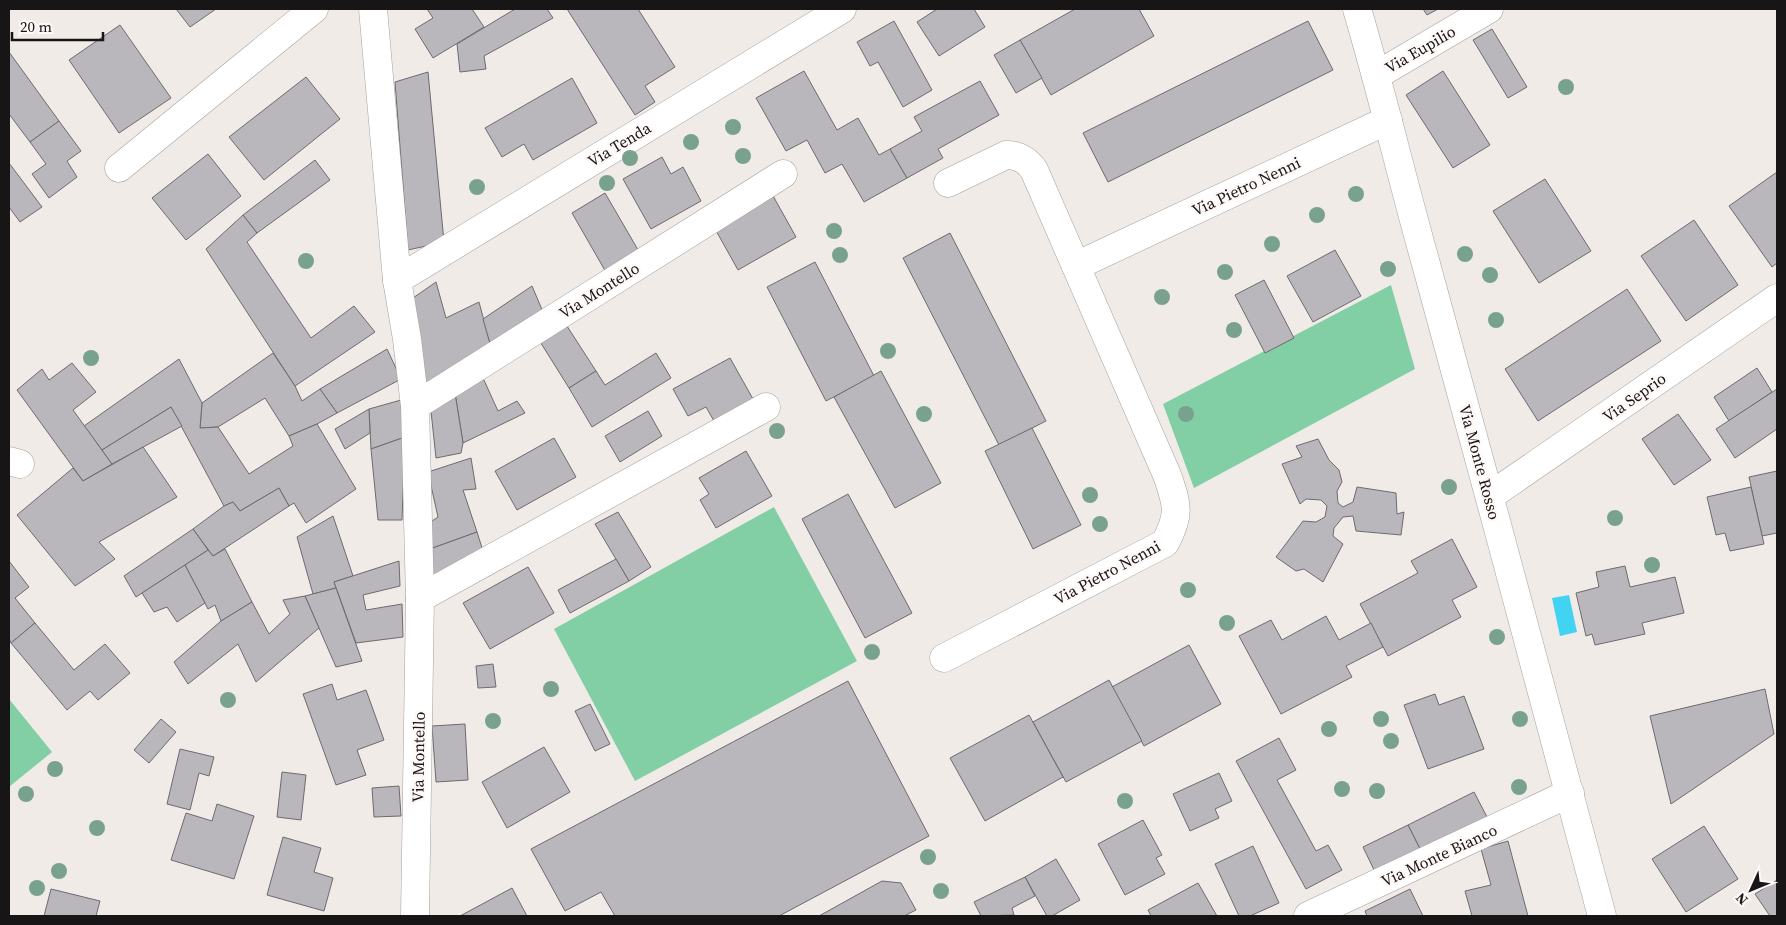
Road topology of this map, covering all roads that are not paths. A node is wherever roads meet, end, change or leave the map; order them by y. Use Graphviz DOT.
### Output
graph roads {
  1 [pos="314,9"];
  2 [pos="373,9"];
  3 [pos="842,9"];
  4 [pos="1357,9"];
  5 [pos="1489,9"];
  6 [pos="1377,74"];
  7 [pos="1388,120"];
  8 [pos="119,168"];
  9 [pos="783,174"];
  10 [pos="948,183"];
  11 [pos="1076,266"];
  12 [pos="397,280"];
  13 [pos="1777,298"];
  14 [pos="415,406"];
  15 [pos="766,407"];
  16 [pos="1490,496"];
  17 [pos="420,598"];
  18 [pos="944,658"];
  19 [pos="1570,793"];
  20 [pos="415,916"];
  21 [pos="1308,916"];
  22 [pos="1602,916"];
  1 -- 8 [label="street"];
  2 -- 12 [label="street, Via Montello"];
  3 -- 12 [label="street, Via Tenda"];
  4 -- 6 [label="street, Via Monte Rosso"];
  5 -- 6 [label="street, Via Eupilio"];
  6 -- 7 [label="street, Via Monte Rosso"];
  7 -- 11 [label="street, Via Pietro Nenni"];
  7 -- 16 [label="street, Via Monte Rosso"];
  9 -- 14 [label="street, Via Montello"];
  10 -- 11 [label="street, Via Pietro Nenni"];
  11 -- 18 [label="street, Via Pietro Nenni"];
  12 -- 14 [label="street, Via Montello"];
  13 -- 16 [label="street, Via Seprio"];
  14 -- 17 [label="street, Via Montello"];
  15 -- 17 [label="street"];
  16 -- 19 [label="street, Via Monte Rosso"];
  17 -- 20 [label="street, Via Montello"];
  19 -- 21 [label="street, Via Monte Bianco"];
  19 -- 22 [label="street, Via Monte Rosso"];
}
